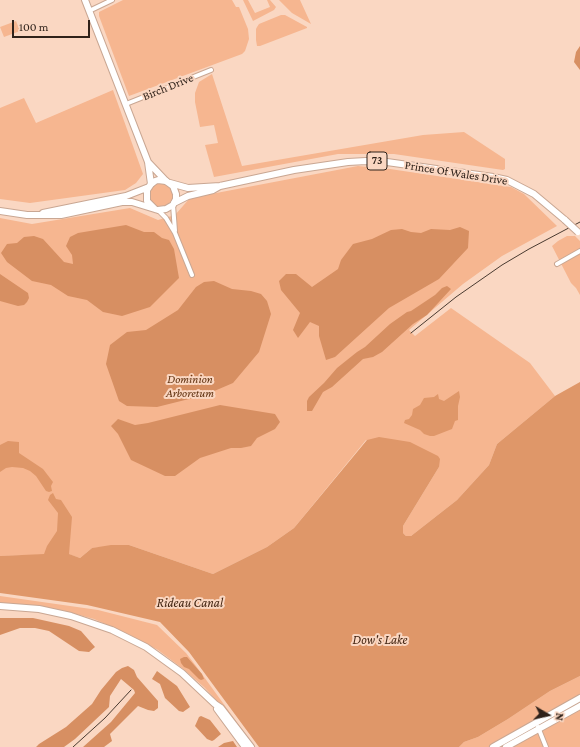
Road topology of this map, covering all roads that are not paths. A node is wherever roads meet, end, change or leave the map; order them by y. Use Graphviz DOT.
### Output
graph roads {
  1 [pos="85,0"];
  2 [pos="112,0"];
  3 [pos="89,11"];
  4 [pos="211,70"];
  5 [pos="126,104"];
  6 [pos="148,162"];
  7 [pos="168,182"];
  8 [pos="150,185"];
  9 [pos="220,186"];
  10 [pos="173,204"];
  11 [pos="156,209"];
  12 [pos="0,211"];
  13 [pos="36,215"];
  14 [pos="175,233"];
  15 [pos="579,233"];
  16 [pos="580,251"];
  17 [pos="557,264"];
  18 [pos="192,275"];
  19 [pos="0,606"];
  20 [pos="580,698"];
  21 [pos="215,704"];
  22 [pos="580,706"];
  23 [pos="536,722"];
  24 [pos="538,729"];
  25 [pos="245,747"];
  26 [pos="250,747"];
  27 [pos="493,747"];
  28 [pos="506,747"];
  29 [pos="546,747"];
  1 -- 3 [label="main road"];
  2 -- 3 [label="street"];
  3 -- 5 [label="main road"];
  4 -- 5 [label="street, Birch Drive"];
  5 -- 6 [label="main road"];
  6 -- 7 [label="main road"];
  6 -- 8 [label="main road"];
  7 -- 8 [label="main road, 73"];
  7 -- 9 [label="main road, Prince Of Wales Drive / 73"];
  7 -- 10 [label="main road"];
  8 -- 11 [label="main road"];
  8 -- 13 [label="main road, 73"];
  9 -- 10 [label="main road, Prince Of Wales Drive / 73"];
  9 -- 15 [label="main road, Prince Of Wales Drive / 73, bridge"];
  10 -- 11 [label="main road, 73"];
  10 -- 14 [label="street"];
  11 -- 13 [label="main road, 73"];
  11 -- 14 [label="street"];
  12 -- 13 [label="main road, 73"];
  14 -- 18 [label="street"];
  16 -- 17 [label="street"];
  19 -- 21 [label="main road"];
  20 -- 23 [label="main road"];
  21 -- 25 [label="main road"];
  21 -- 26 [label="main road"];
  22 -- 24 [label="main road"];
  23 -- 24 [label="street"];
  23 -- 27 [label="main road"];
  24 -- 28 [label="main road"];
  24 -- 29 [label="street"];
}
